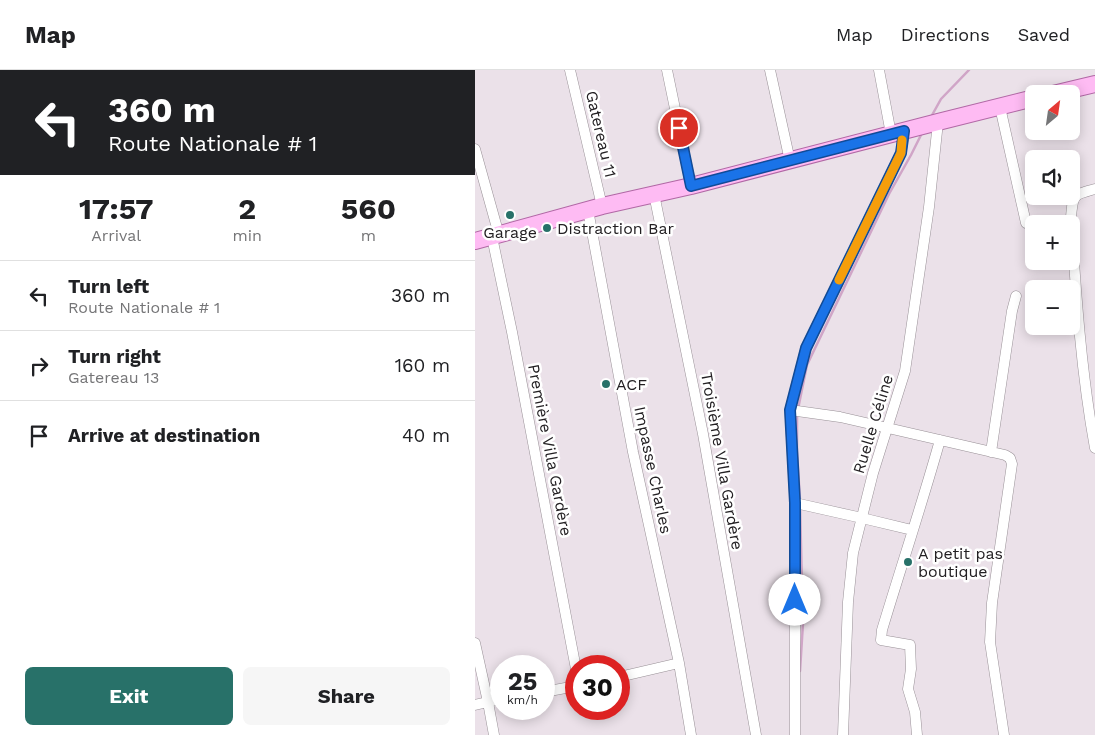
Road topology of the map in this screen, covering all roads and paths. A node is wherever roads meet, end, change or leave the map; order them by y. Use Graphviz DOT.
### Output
graph roads {
  1 [pos="570,70"];
  2 [pos="667,70"];
  3 [pos="771,70"];
  4 [pos="879,70"];
  5 [pos="1095,84"];
  6 [pos="1080,88"];
  7 [pos="1025,100"];
  8 [pos="1000,107"];
  9 [pos="938,122"];
  10 [pos="897,132"];
  11 [pos="475,150"];
  12 [pos="789,161"];
  13 [pos="691,186"];
  14 [pos="1095,189"];
  15 [pos="654,194"];
  16 [pos="595,208"];
  17 [pos="1025,219"];
  18 [pos="495,236"];
  19 [pos="475,241"];
  20 [pos="1016,296"];
  21 [pos="790,410"];
  22 [pos="888,429"];
  23 [pos="940,440"];
  24 [pos="1095,448"];
  25 [pos="991,452"];
  26 [pos="795,503"];
  27 [pos="862,518"];
  28 [pos="913,530"];
  29 [pos="475,643"];
  30 [pos="573,655"];
  31 [pos="679,663"];
  32 [pos="630,674"];
  33 [pos="488,702"];
  34 [pos="475,705"];
  35 [pos="494,735"];
  36 [pos="691,735"];
  37 [pos="756,735"];
  38 [pos="795,735"];
  39 [pos="843,735"];
  40 [pos="917,735"];
  41 [pos="1004,735"];
  1 -- 16 [label="street, Gatereau 11"];
  2 -- 13 [label="street"];
  3 -- 12 [label="street"];
  4 -- 10 [label="street"];
  5 -- 6 [label="main road"];
  7 -- 8 [label="main road"];
  8 -- 9 [label="main road"];
  8 -- 17 [label="street"];
  9 -- 10 [label="main road"];
  9 -- 22 [label="street, Ruelle Céline"];
  10 -- 12 [label="main road"];
  10 -- 21 [label="street"];
  11 -- 18 [label="street, Première Villa Gardère"];
  12 -- 13 [label="main road"];
  13 -- 15 [label="main road"];
  14 -- 24 [label="street"];
  15 -- 16 [label="main road"];
  15 -- 37 [label="street, Troisième Villa Gardère"];
  16 -- 18 [label="main road"];
  16 -- 31 [label="street, Impasse Charles"];
  18 -- 19 [label="main road"];
  18 -- 30 [label="street, Première Villa Gardère"];
  20 -- 25 [label="street"];
  21 -- 22 [label="street"];
  21 -- 26 [label="street"];
  22 -- 23 [label="street"];
  22 -- 27 [label="street, Ruelle Céline"];
  23 -- 25 [label="street"];
  23 -- 28 [label="street"];
  25 -- 41 [label="street"];
  26 -- 27 [label="street"];
  26 -- 38 [label="street"];
  27 -- 28 [label="street"];
  27 -- 39 [label="street, Ruelle Céline"];
  28 -- 40 [label="street"];
  29 -- 33 [label="street"];
  31 -- 32 [label="street"];
  31 -- 36 [label="street, Impasse Charles"];
  33 -- 34 [label="street"];
  33 -- 35 [label="street"];
}
